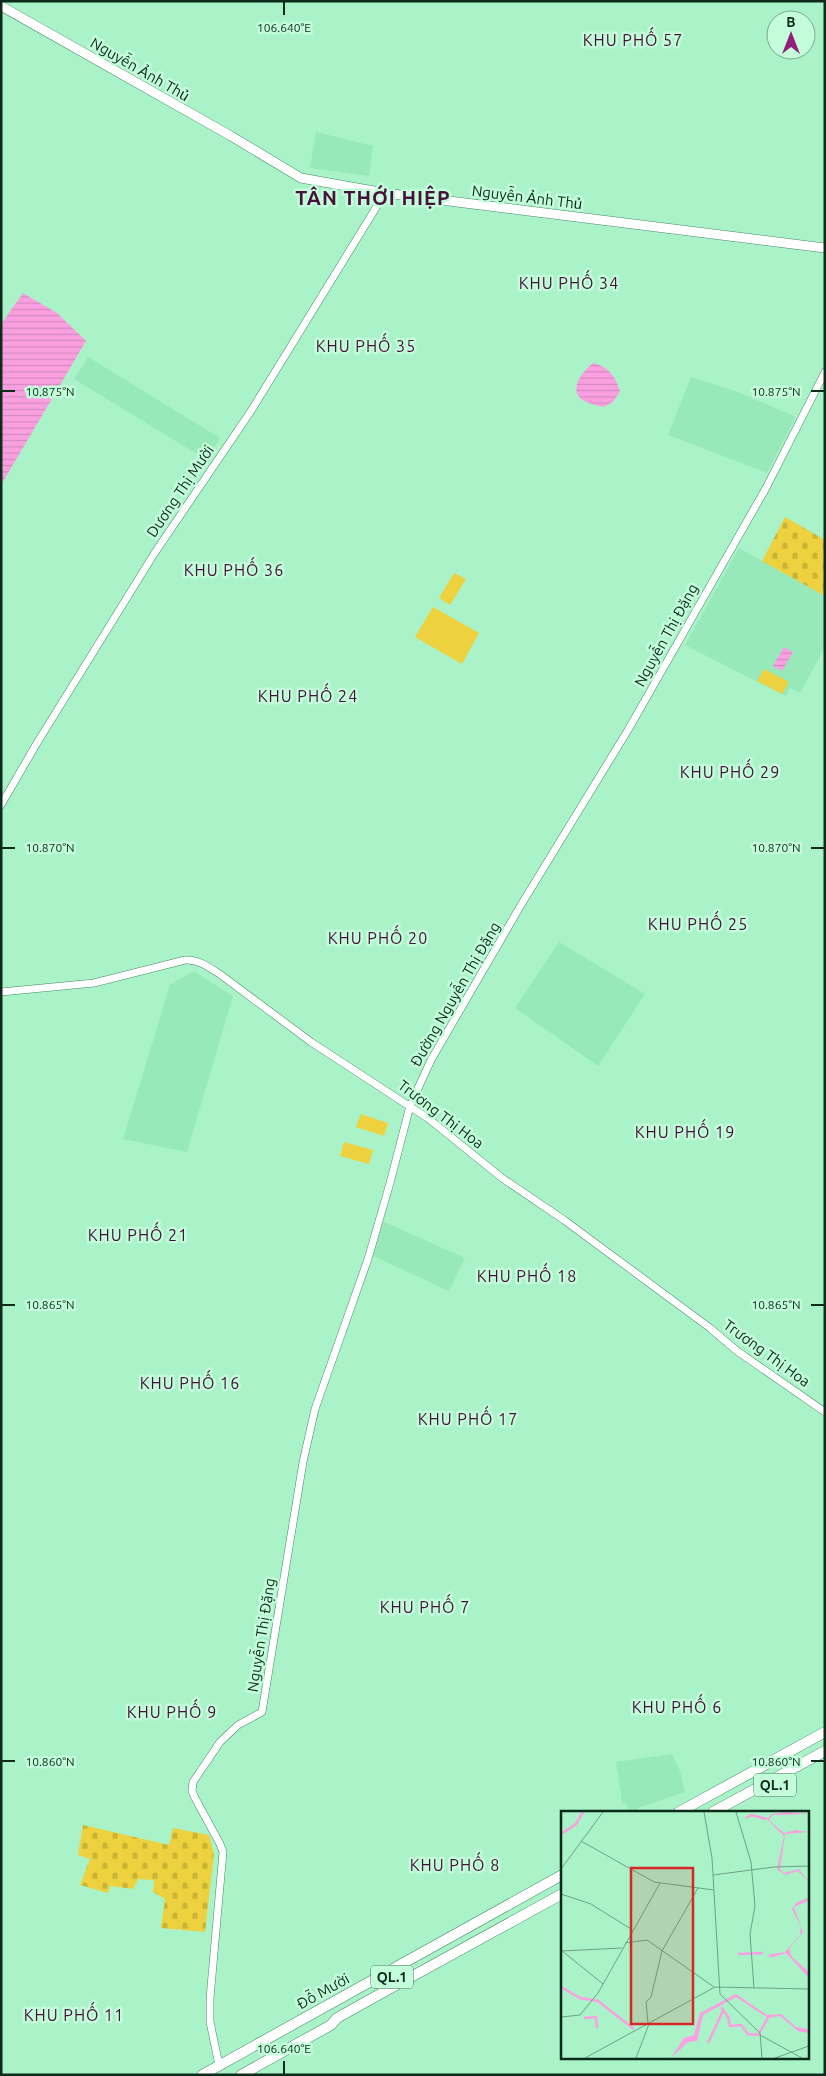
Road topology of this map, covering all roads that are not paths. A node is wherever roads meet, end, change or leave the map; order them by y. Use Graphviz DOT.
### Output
graph roads {
  1 [pos="1,6"];
  2 [pos="385,193"];
  3 [pos="825,248"];
  4 [pos="825,372"];
  5 [pos="1,805"];
  6 [pos="521,906"];
  7 [pos="1,992"];
  8 [pos="410,1106"];
  9 [pos="390,1183"];
  10 [pos="825,1412"];
  11 [pos="825,1732"];
  12 [pos="825,1739"];
  13 [pos="825,1750"];
  14 [pos="825,1758"];
  15 [pos="760,1790"];
  16 [pos="681,1811"];
  17 [pos="695,1811"];
  18 [pos="714,1811"];
  19 [pos="728,1811"];
  20 [pos="561,1877"];
  21 [pos="561,1884"];
  22 [pos="561,1895"];
  23 [pos="561,1901"];
  24 [pos="220,2067"];
  25 [pos="202,2075"];
  26 [pos="210,2075"];
  27 [pos="241,2075"];
  28 [pos="247,2075"];
  1 -- 2 [label="main road, Nguyễn Ảnh Thủ"];
  2 -- 3 [label="main road, Nguyễn Ảnh Thủ"];
  2 -- 5 [label="street, Dương Thị Mười"];
  4 -- 6 [label="street, Nguyễn Thị Đặng"];
  6 -- 8 [label="street, Đường Nguyễn Thị Đặng"];
  7 -- 8 [label="street, Trương Thị Hoa"];
  8 -- 9 [label="street, Đường Nguyễn Thị Đặng"];
  8 -- 10 [label="street, Trương Thị Hoa"];
  9 -- 24 [label="street, Nguyễn Thị Đặng"];
  11 -- 16 [label="highway, QL.1"];
  12 -- 17 [label="highway, QL.1"];
  13 -- 15 [label="highway, QL.1"];
  14 -- 15 [label="highway, QL.1"];
  15 -- 18 [label="highway, QL.1"];
  15 -- 19 [label="highway, QL.1"];
  20 -- 24 [label="highway, Đỗ Mười / QL.1"];
  21 -- 24 [label="highway, Đỗ Mười / QL.1"];
  22 -- 27 [label="highway, Đỗ Mười / QL.1"];
  23 -- 28 [label="highway, QL.1"];
  24 -- 25 [label="highway, Đỗ Mười / QL.1"];
  24 -- 26 [label="highway, Đỗ Mười / QL.1"];
}
